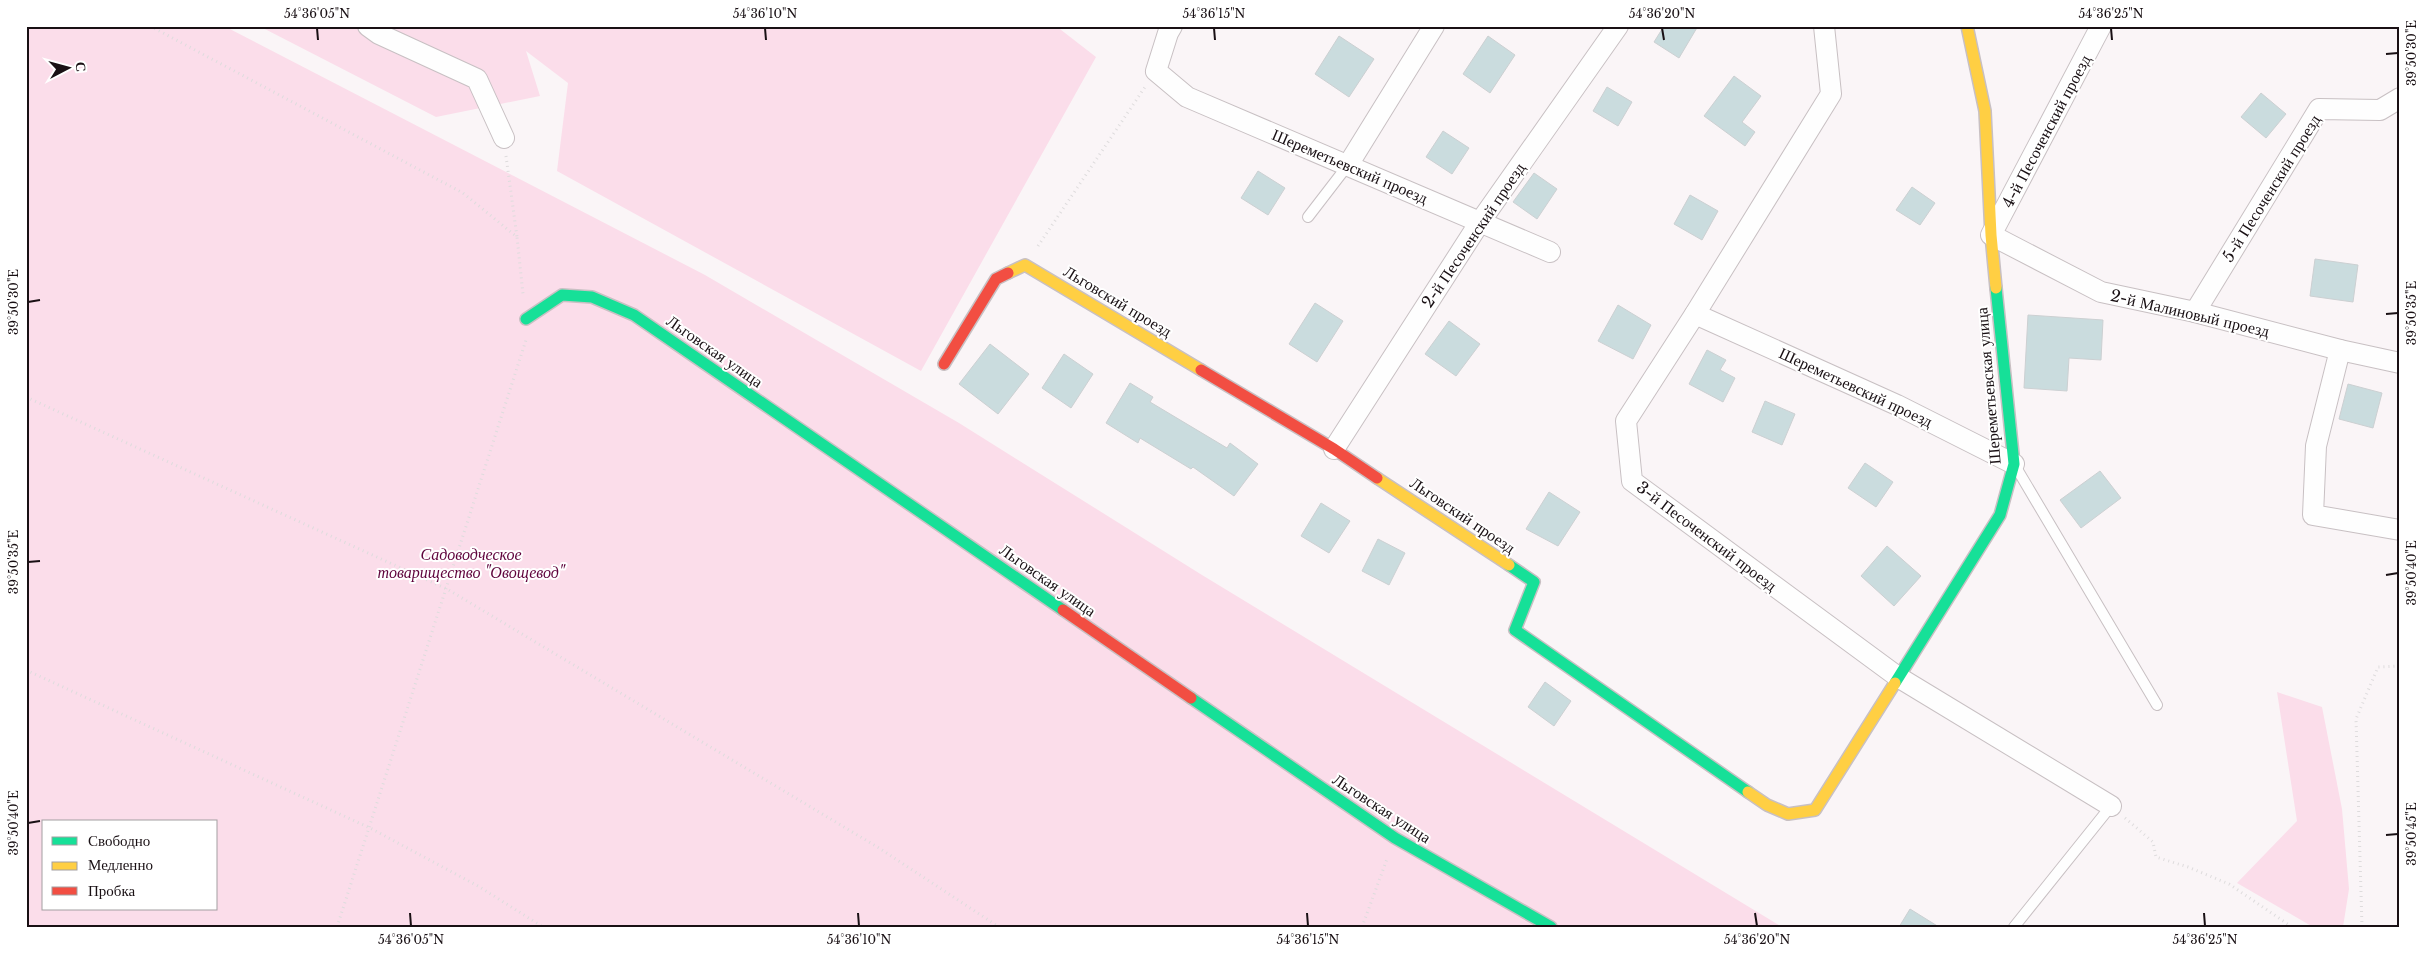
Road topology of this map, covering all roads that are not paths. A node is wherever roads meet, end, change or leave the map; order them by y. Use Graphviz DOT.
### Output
graph roads {
  1 [pos="368,26"];
  2 [pos="1172,26"];
  3 [pos="1434,26"];
  4 [pos="1618,26"];
  5 [pos="1824,26"];
  6 [pos="1967,26"];
  7 [pos="2101,26"];
  8 [pos="2400,98"];
  9 [pos="504,138"];
  10 [pos="1348,165"];
  11 [pos="1308,217"];
  12 [pos="1480,222"];
  13 [pos="1991,235"];
  14 [pos="1550,252"];
  15 [pos="2195,312"];
  16 [pos="1695,314"];
  17 [pos="526,319"];
  18 [pos="2340,350"];
  19 [pos="2400,363"];
  20 [pos="944,364"];
  21 [pos="1334,448"];
  22 [pos="2014,464"];
  23 [pos="2400,530"];
  24 [pos="1898,677"];
  25 [pos="2157,705"];
  26 [pos="2112,806"];
  27 [pos="1815,810"];
  28 [pos="1552,927"];
  29 [pos="2014,927"];
  1 -- 9 [label="street"];
  2 -- 10 [label="street, Шереметьевский проезд"];
  3 -- 10 [label="street"];
  4 -- 12 [label="street, 2-й Песоченский проезд"];
  5 -- 16 [label="street, 3-й Песоченский проезд"];
  6 -- 13 [label="street, Шереметьевская улица"];
  7 -- 13 [label="street, 4-й Песоченский проезд"];
  8 -- 15 [label="street, 5-й Песоченский проезд"];
  10 -- 11 [label="lane"];
  10 -- 12 [label="street, Шереметьевский проезд"];
  12 -- 14 [label="street, Шереметьевский проезд"];
  12 -- 21 [label="street, 2-й Песоченский проезд"];
  13 -- 15 [label="street, 2-й Малиновый проезд"];
  13 -- 22 [label="street, Шереметьевская улица"];
  15 -- 18 [label="street, 2-й Малиновый проезд"];
  16 -- 22 [label="street, Шереметьевский проезд"];
  16 -- 24 [label="street, 3-й Песоченский проезд"];
  17 -- 28 [label="street, Льговская улица"];
  18 -- 19 [label="street, 2-й Малиновый проезд"];
  18 -- 23 [label="street"];
  20 -- 21 [label="street, Льговский проезд"];
  21 -- 27 [label="street, Льговский проезд"];
  22 -- 24 [label="street, Шереметьевская улица"];
  22 -- 25 [label="lane"];
  24 -- 26 [label="street, 3-й Песоченский проезд"];
  24 -- 27 [label="street, Шереметьевская улица"];
  26 -- 29 [label="lane"];
}
